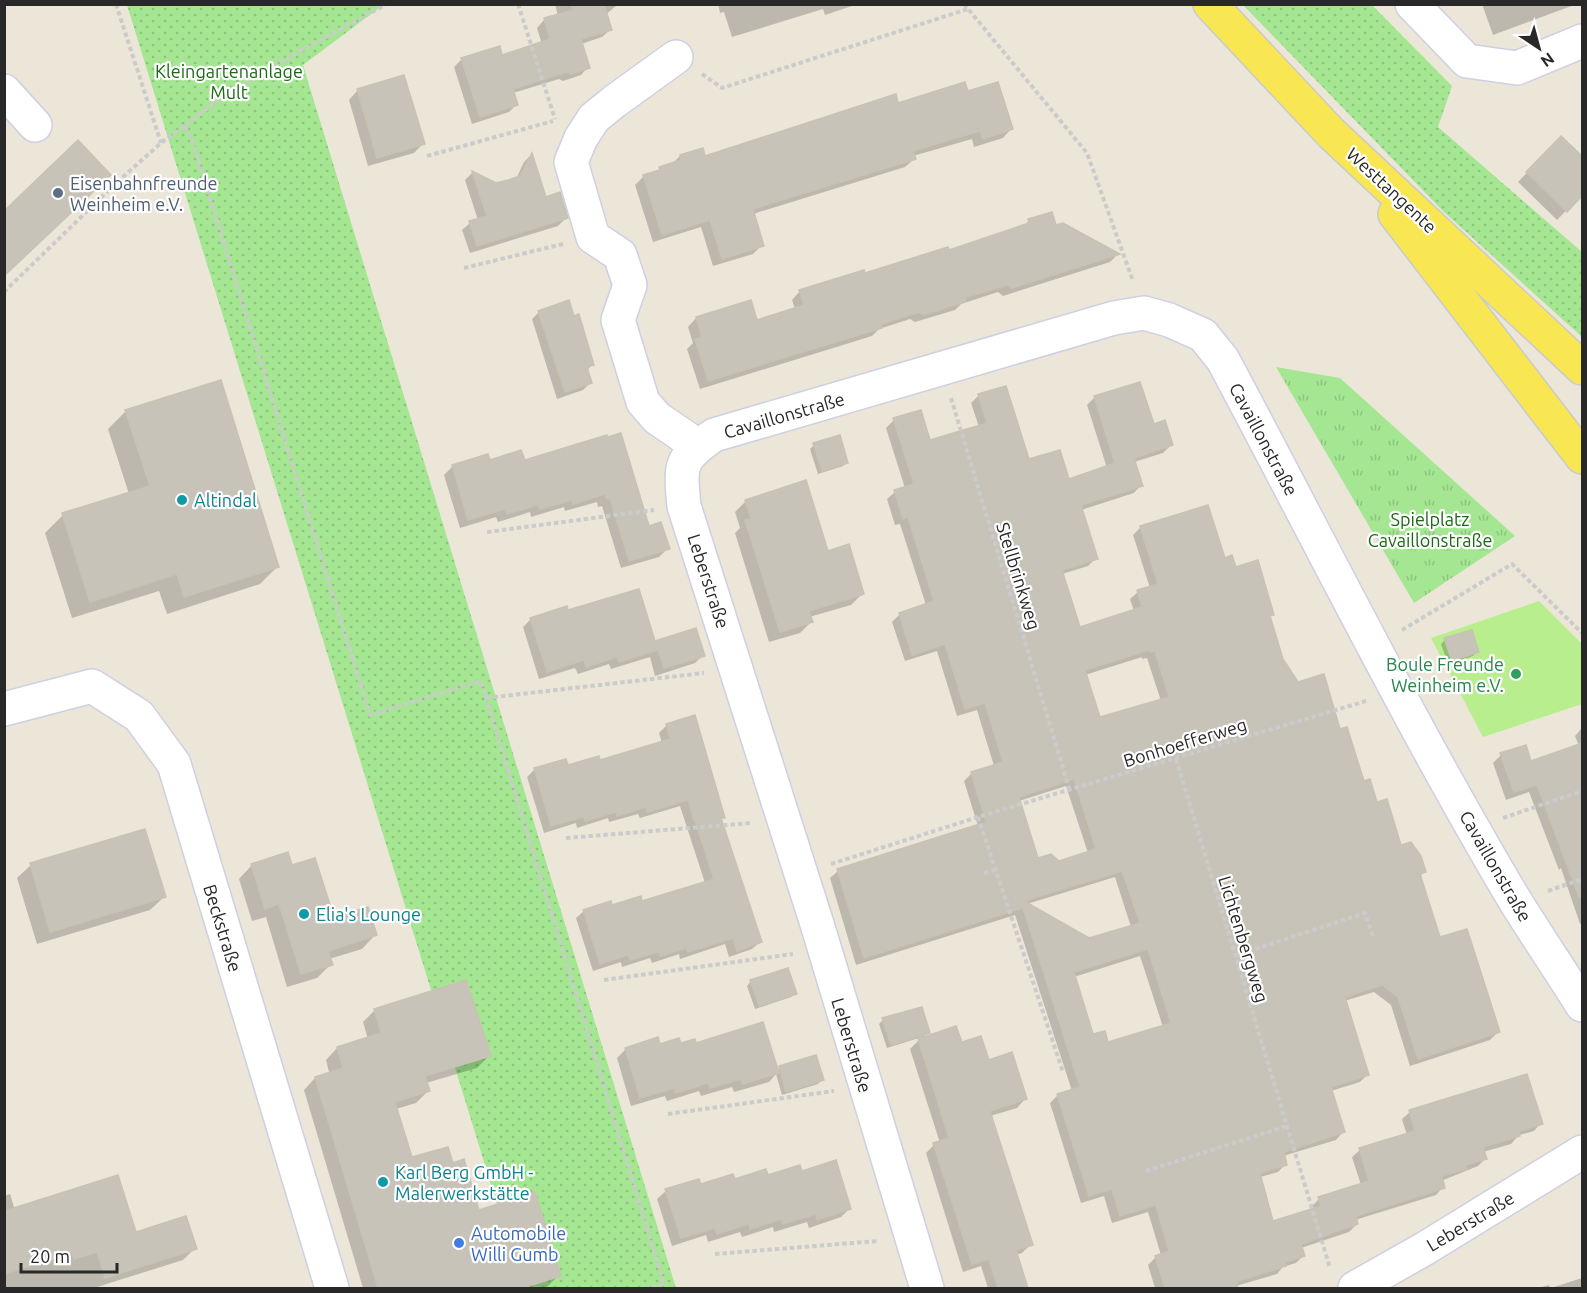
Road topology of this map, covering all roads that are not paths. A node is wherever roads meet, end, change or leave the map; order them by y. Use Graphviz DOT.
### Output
graph roads {
  1 [pos="1210,4"];
  2 [pos="1412,4"];
  3 [pos="1582,41"];
  4 [pos="676,57"];
  5 [pos="4,91"];
  6 [pos="35,125"];
  7 [pos="1331,132"];
  8 [pos="1543,330"];
  9 [pos="1582,359"];
  10 [pos="1582,368"];
  11 [pos="698,446"];
  12 [pos="1582,457"];
  13 [pos="4,709"];
  14 [pos="1582,1005"];
  15 [pos="1582,1152"];
  16 [pos="1344,1283"];
  17 [pos="332,1288"];
  18 [pos="927,1288"];
  1 -- 7 [label="main road, Westtangente"];
  2 -- 3 [label="street"];
  4 -- 11 [label="street"];
  5 -- 6 [label="street"];
  7 -- 8 [label="main road, Westtangente"];
  7 -- 12 [label="main road"];
  8 -- 9 [label="main road"];
  8 -- 10 [label="main road, Westtangente"];
  11 -- 14 [label="street, Cavaillonstraße"];
  11 -- 18 [label="street, Leberstraße"];
  13 -- 17 [label="street, Beckstraße"];
  15 -- 16 [label="street, Leberstraße"];
}
